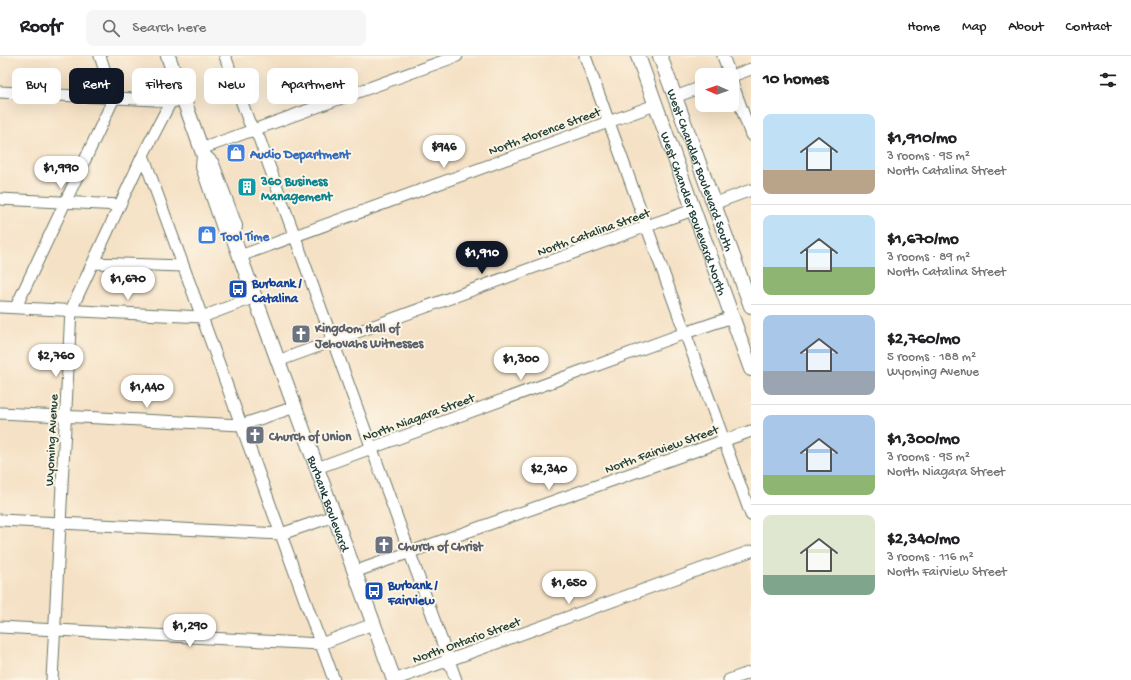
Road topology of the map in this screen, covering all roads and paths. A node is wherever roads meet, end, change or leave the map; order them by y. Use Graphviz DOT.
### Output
graph roads {
  1 [pos="100,56"];
  2 [pos="168,56"];
  3 [pos="225,56"];
  4 [pos="457,56"];
  5 [pos="585,56"];
  6 [pos="638,56"];
  7 [pos="660,56"];
  8 [pos="722,56"];
  9 [pos="104,68"];
  10 [pos="170,68"];
  11 [pos="727,68"];
  12 [pos="751,69"];
  13 [pos="739,73"];
  14 [pos="695,90"];
  15 [pos="0,92"];
  16 [pos="69,96"];
  17 [pos="675,97"];
  18 [pos="739,102"];
  19 [pos="111,104"];
  20 [pos="174,104"];
  21 [pos="178,104"];
  22 [pos="655,105"];
  23 [pos="609,121"];
  24 [pos="254,130"];
  25 [pos="751,135"];
  26 [pos="203,152"];
  27 [pos="143,155"];
  28 [pos="751,190"];
  29 [pos="0,199"];
  30 [pos="66,202"];
  31 [pos="714,204"];
  32 [pos="120,205"];
  33 [pos="693,210"];
  34 [pos="647,226"];
  35 [pos="295,236"];
  36 [pos="240,256"];
  37 [pos="93,263"];
  38 [pos="183,266"];
  39 [pos="255,297"];
  40 [pos="751,306"];
  41 [pos="0,307"];
  42 [pos="16,307"];
  43 [pos="71,310"];
  44 [pos="202,317"];
  45 [pos="732,317"];
  46 [pos="685,333"];
  47 [pos="333,342"];
  48 [pos="278,361"];
  49 [pos="751,369"];
  50 [pos="295,406"];
  51 [pos="0,413"];
  52 [pos="65,416"];
  53 [pos="241,425"];
  54 [pos="751,431"];
  55 [pos="724,440"];
  56 [pos="372,448"];
  57 [pos="317,468"];
  58 [pos="751,515"];
  59 [pos="334,516"];
  60 [pos="0,520"];
  61 [pos="59,523"];
  62 [pos="280,534"];
  63 [pos="751,551"];
  64 [pos="410,553"];
  65 [pos="354,572"];
  66 [pos="374,624"];
  67 [pos="0,627"];
  68 [pos="54,630"];
  69 [pos="321,644"];
  70 [pos="449,661"];
  71 [pos="751,672"];
  72 [pos="52,680"];
  73 [pos="334,680"];
  74 [pos="394,680"];
  75 [pos="456,680"];
  76 [pos="728,680"];
  1 -- 9 [label="street"];
  2 -- 10 [label="main road, Burbank Boulevard"];
  3 -- 24 [label="street"];
  4 -- 24 [label="street"];
  5 -- 23 [label="street"];
  6 -- 22 [label="main road, West Chandler Boulevard North"];
  7 -- 17 [label="main road, West Chandler Boulevard South"];
  8 -- 11 [label="street"];
  12 -- 13 [label="street"];
  14 -- 17 [label="street"];
  15 -- 16 [label="street"];
  17 -- 31 [label="main road, West Chandler Boulevard South"];
  18 -- 25 [label="street"];
  19 -- 30 [label="street"];
  20 -- 27 [label="street, Wyoming Avenue"];
  21 -- 26 [label="main road, Burbank Boulevard"];
  22 -- 23 [label="street, North Florence Street"];
  22 -- 33 [label="main road, West Chandler Boulevard North"];
  23 -- 34 [label="street"];
  23 -- 35 [label="street, North Florence Street"];
  24 -- 26 [label="street"];
  24 -- 35 [label="street"];
  26 -- 36 [label="main road, Burbank Boulevard"];
  27 -- 32 [label="street, Wyoming Avenue"];
  27 -- 38 [label="street"];
  28 -- 31 [label="street"];
  29 -- 30 [label="street"];
  30 -- 32 [label="street"];
  30 -- 42 [label="street"];
  31 -- 40 [label="main road, West Chandler Boulevard South"];
  32 -- 37 [label="street, Wyoming Avenue"];
  33 -- 34 [label="street, North Catalina Street"];
  33 -- 45 [label="main road, West Chandler Boulevard North"];
  34 -- 46 [label="street"];
  34 -- 47 [label="street, North Catalina Street"];
  35 -- 36 [label="street, North Florence Street"];
  35 -- 47 [label="street"];
  36 -- 39 [label="main road, Burbank Boulevard"];
  37 -- 38 [label="street"];
  37 -- 43 [label="street, Wyoming Avenue"];
  38 -- 44 [label="street"];
  39 -- 44 [label="street"];
  39 -- 48 [label="main road, Burbank Boulevard"];
  41 -- 42 [label="street"];
  42 -- 43 [label="street"];
  43 -- 44 [label="street"];
  43 -- 52 [label="street, Wyoming Avenue"];
  44 -- 53 [label="street"];
  45 -- 46 [label="street, North Niagara Street"];
  45 -- 49 [label="main road, West Chandler Boulevard North"];
  46 -- 55 [label="street"];
  46 -- 56 [label="street, North Niagara Street"];
  47 -- 48 [label="street, North Catalina Street"];
  47 -- 56 [label="street"];
  48 -- 50 [label="main road, Burbank Boulevard"];
  50 -- 53 [label="street"];
  50 -- 57 [label="main road, Burbank Boulevard"];
  51 -- 52 [label="street"];
  52 -- 53 [label="street"];
  52 -- 61 [label="street, Wyoming Avenue"];
  53 -- 62 [label="street"];
  54 -- 55 [label="street, North Fairview Street"];
  55 -- 58 [label="street"];
  55 -- 64 [label="street, North Fairview Street"];
  56 -- 57 [label="street, North Niagara Street"];
  56 -- 64 [label="street"];
  57 -- 59 [label="main road, Burbank Boulevard"];
  59 -- 62 [label="street"];
  59 -- 65 [label="main road, Burbank Boulevard"];
  60 -- 61 [label="street"];
  61 -- 62 [label="street"];
  61 -- 68 [label="street, Wyoming Avenue"];
  62 -- 69 [label="street"];
  63 -- 70 [label="street, North Ontario Street"];
  64 -- 65 [label="street, North Fairview Street"];
  64 -- 70 [label="street"];
  65 -- 66 [label="main road, Burbank Boulevard"];
  66 -- 69 [label="street"];
  66 -- 74 [label="main road, Burbank Boulevard"];
  67 -- 68 [label="street"];
  68 -- 69 [label="street"];
  68 -- 72 [label="street, Wyoming Avenue"];
  69 -- 73 [label="street"];
  70 -- 74 [label="street, North Ontario Street"];
  70 -- 75 [label="street"];
  71 -- 76 [label="street"];
}
